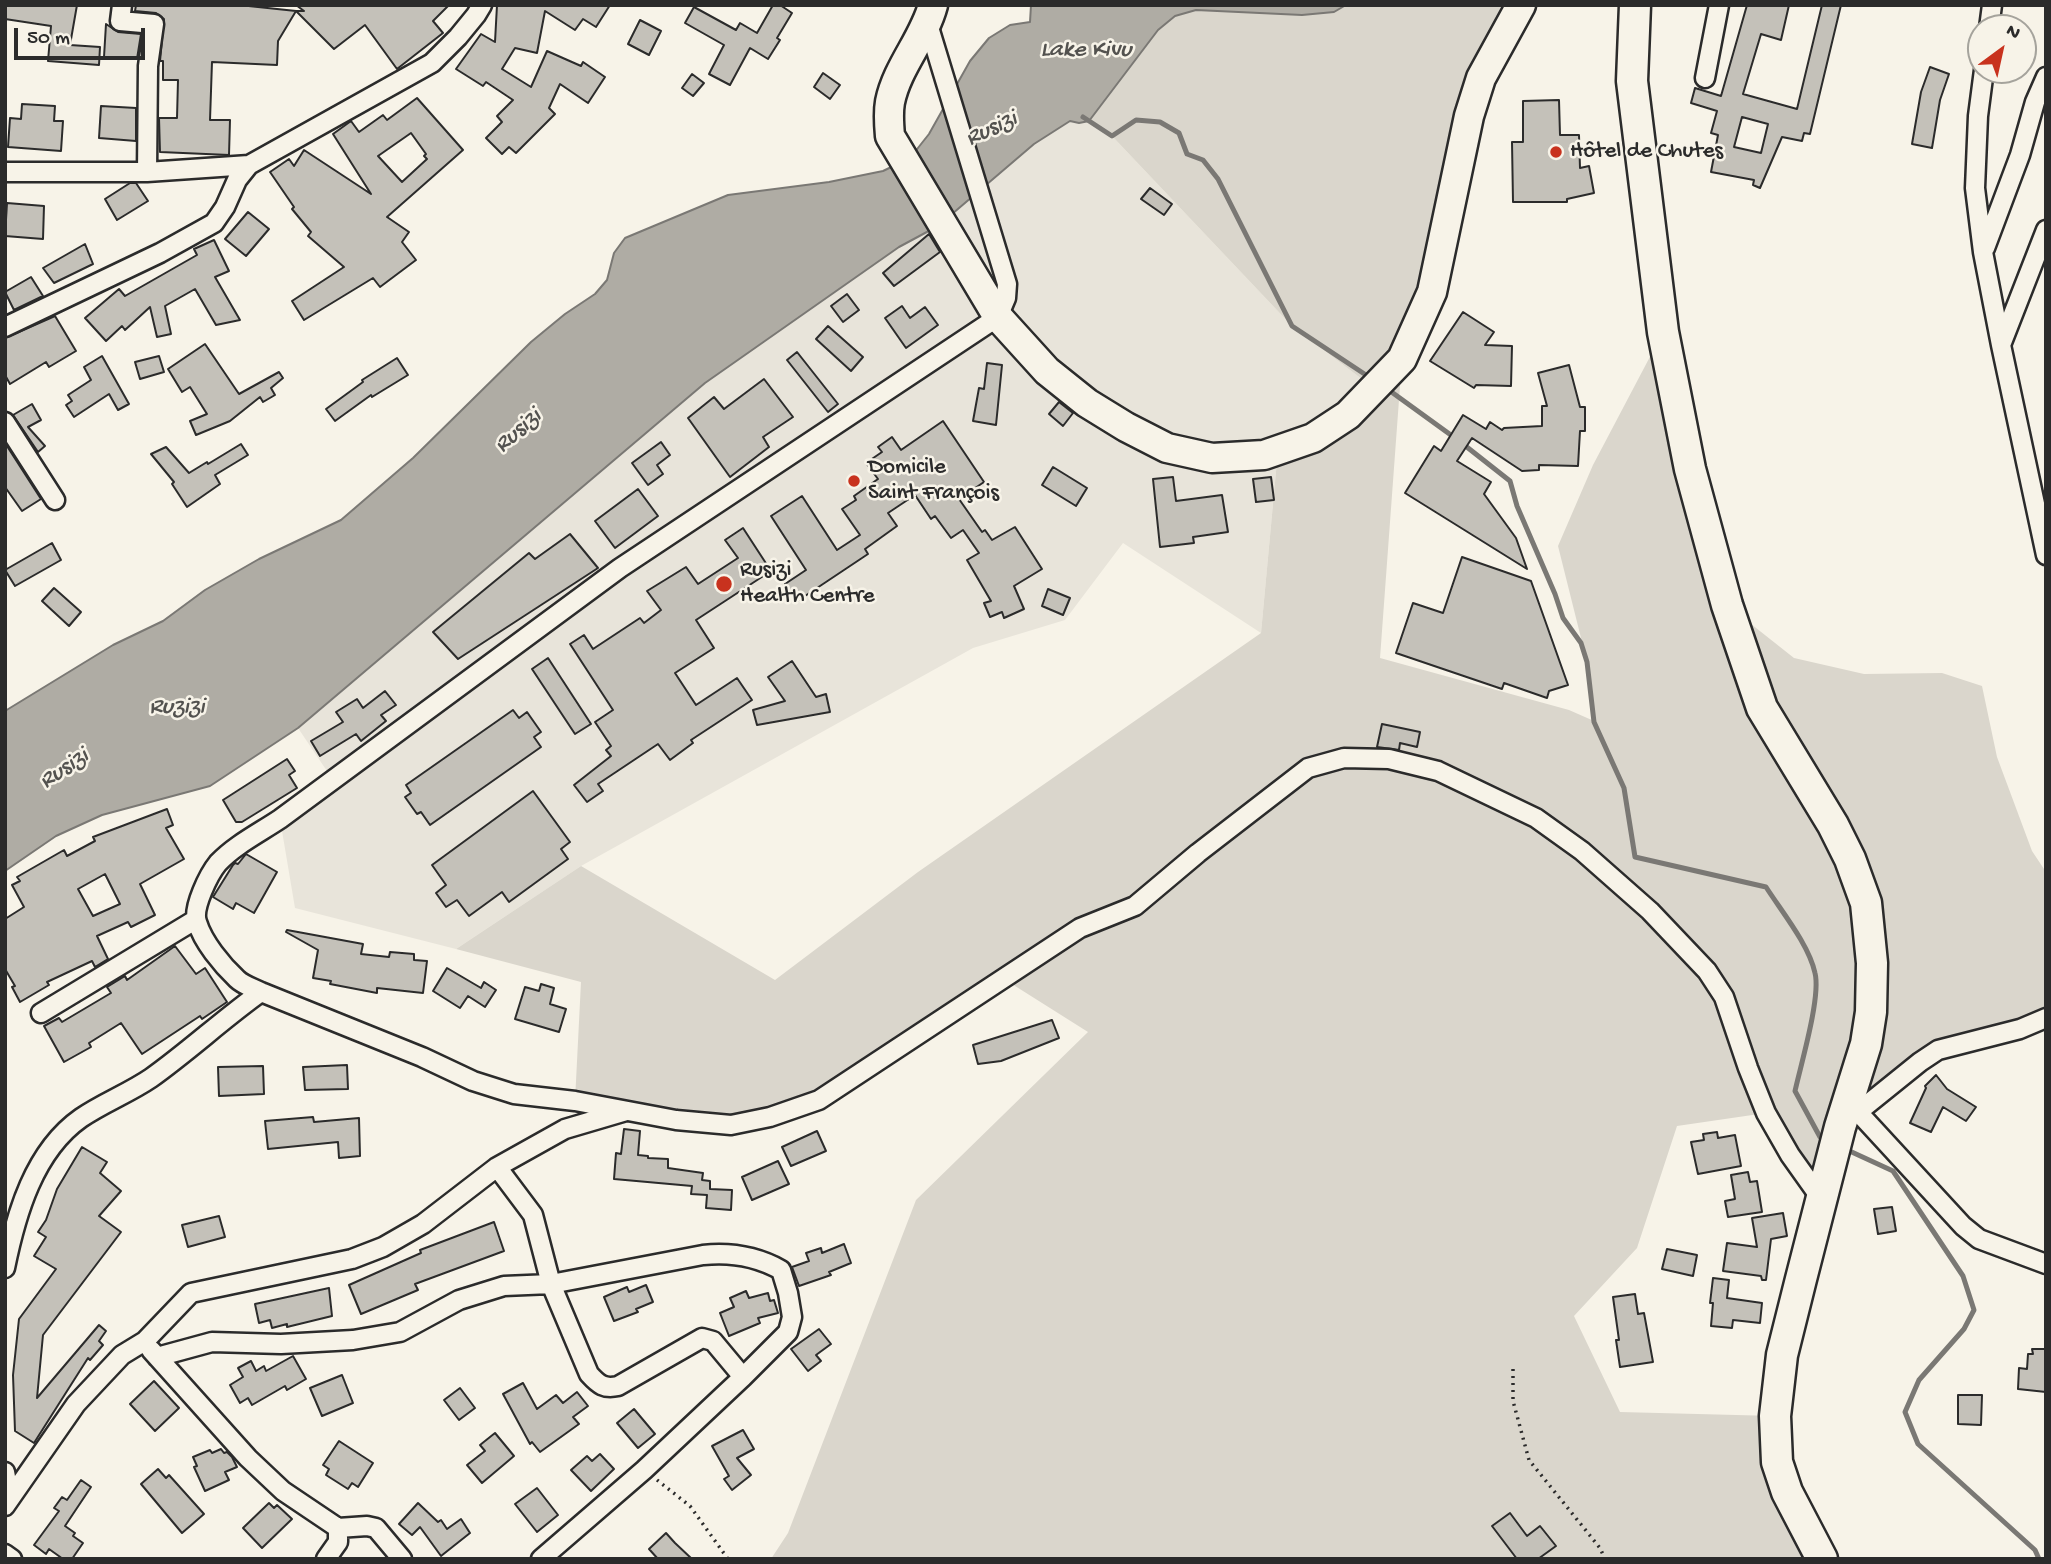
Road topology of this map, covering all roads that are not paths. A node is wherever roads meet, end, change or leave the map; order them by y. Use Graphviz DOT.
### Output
graph roads {
  1 [pos="122,5"];
  2 [pos="481,5"];
  3 [pos="1521,5"];
  4 [pos="1635,5"];
  5 [pos="1718,5"];
  6 [pos="931,15"];
  7 [pos="2046,77"];
  8 [pos="1705,78"];
  9 [pos="1982,84"];
  10 [pos="249,165"];
  11 [pos="147,172"];
  12 [pos="5,173"];
  13 [pos="2046,230"];
  14 [pos="1983,252"];
  15 [pos="998,317"];
  16 [pos="5,327"];
  17 [pos="2001,345"];
  18 [pos="5,422"];
  19 [pos="55,500"];
  20 [pos="2046,555"];
  21 [pos="195,920"];
  22 [pos="261,992"];
  23 [pos="41,1013"];
  24 [pos="2046,1018"];
  25 [pos="629,1110"];
  26 [pos="1848,1115"];
  27 [pos="497,1167"];
  28 [pos="1822,1200"];
  29 [pos="2046,1264"];
  30 [pos="5,1268"];
  31 [pos="551,1284"];
  32 [pos="145,1341"];
  33 [pos="157,1357"];
  34 [pos="743,1377"];
  35 [pos="5,1472"];
  36 [pos="8,1502"];
  37 [pos="338,1528"];
  38 [pos="5,1554"];
  39 [pos="12,1559"];
  40 [pos="326,1559"];
  41 [pos="402,1559"];
  42 [pos="541,1559"];
  43 [pos="1822,1559"];
  1 -- 11 [label="street"];
  2 -- 10 [label="street"];
  3 -- 15 [label="main road"];
  4 -- 26 [label="highway"];
  5 -- 8 [label="street"];
  6 -- 15 [label="street"];
  6 -- 15 [label="main road"];
  7 -- 14 [label="street"];
  9 -- 14 [label="street"];
  10 -- 11 [label="street"];
  10 -- 16 [label="street"];
  11 -- 12 [label="street"];
  13 -- 17 [label="street"];
  14 -- 17 [label="street"];
  15 -- 21 [label="street"];
  17 -- 20 [label="street"];
  18 -- 19 [label="street"];
  21 -- 22 [label="street"];
  21 -- 23 [label="street"];
  22 -- 25 [label="street"];
  22 -- 30 [label="street"];
  24 -- 26 [label="street"];
  25 -- 27 [label="street"];
  25 -- 28 [label="street"];
  26 -- 28 [label="highway"];
  26 -- 29 [label="street"];
  27 -- 31 [label="street"];
  27 -- 32 [label="street"];
  28 -- 43 [label="highway"];
  31 -- 33 [label="street"];
  31 -- 34 [label="street"];
  31 -- 34 [label="street"];
  32 -- 33 [label="street"];
  32 -- 36 [label="street"];
  33 -- 37 [label="street"];
  34 -- 42 [label="street"];
  35 -- 36 [label="street"];
  37 -- 40 [label="street"];
  37 -- 41 [label="street"];
  38 -- 39 [label="street"];
}
